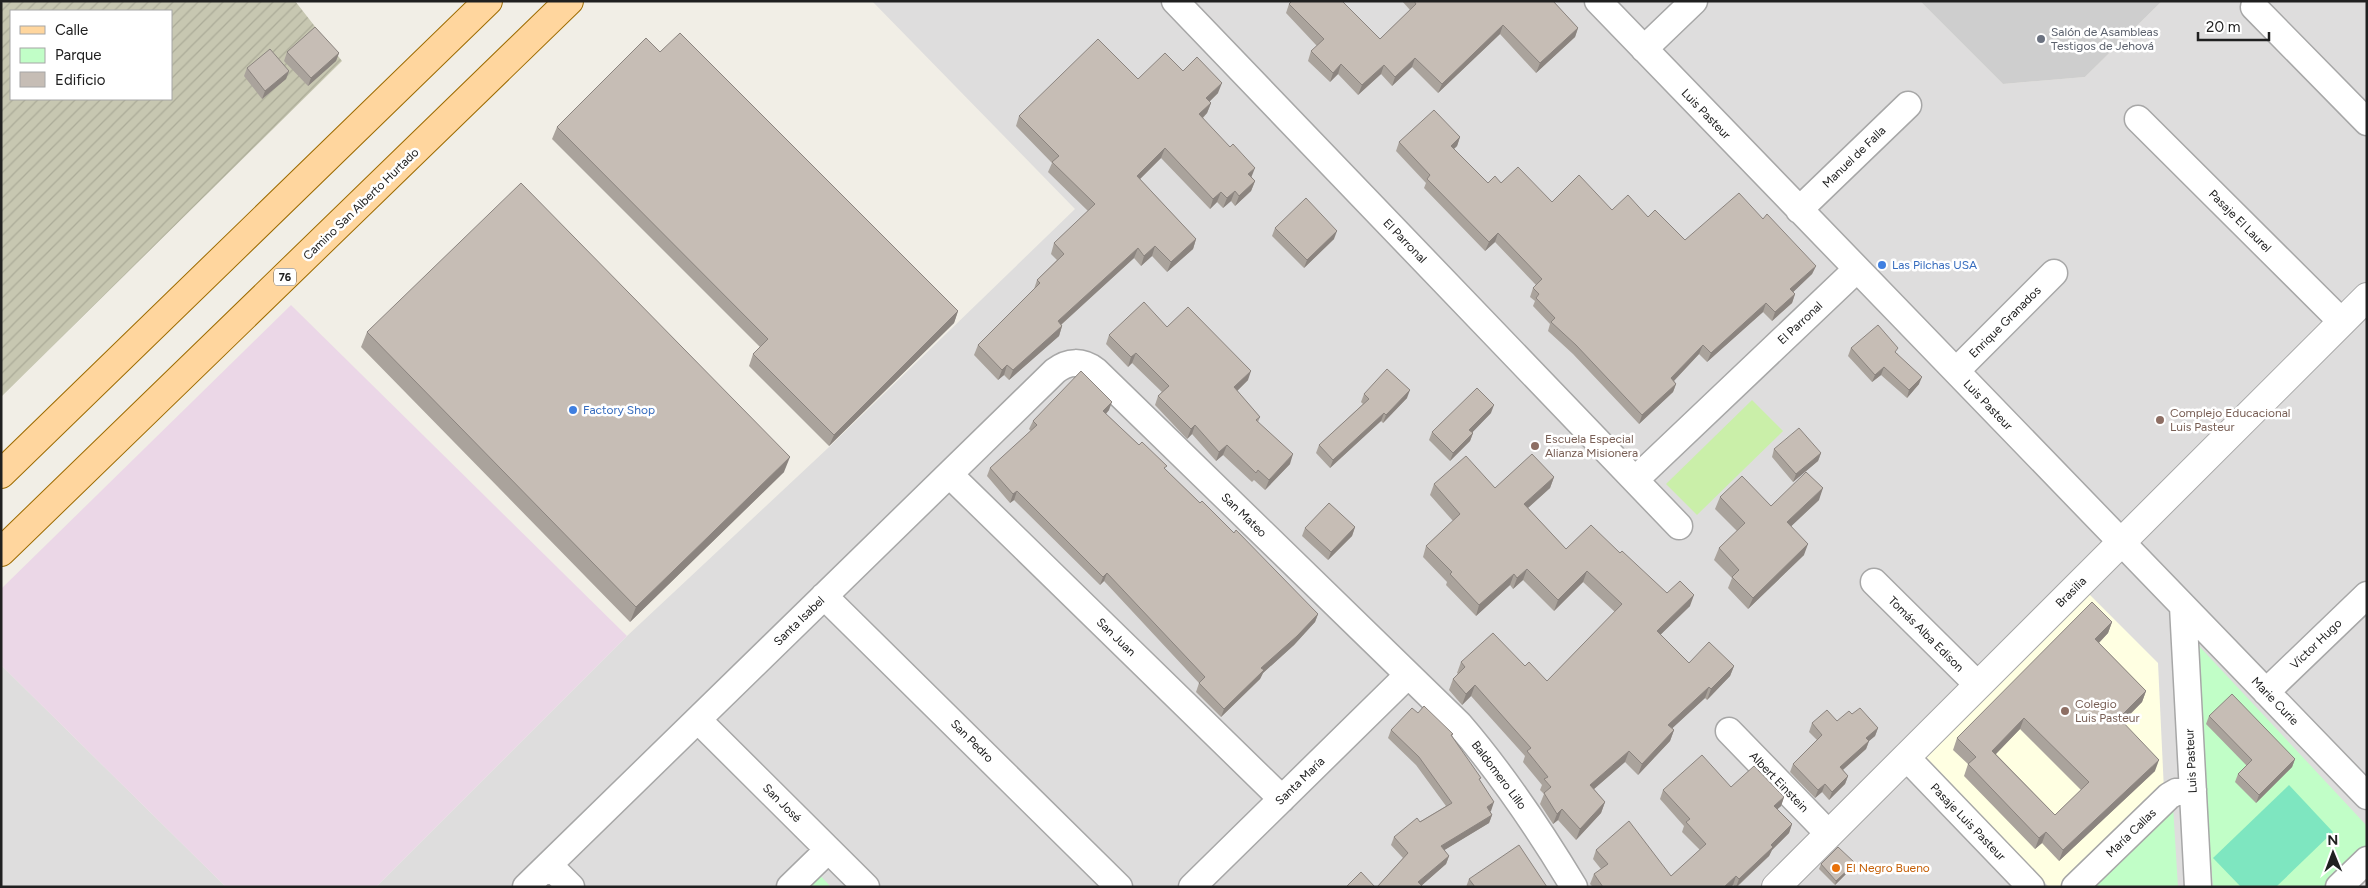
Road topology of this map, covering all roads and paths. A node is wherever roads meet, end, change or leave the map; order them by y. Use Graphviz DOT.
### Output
graph roads {
  1 [pos="488,1"];
  2 [pos="569,1"];
  3 [pos="1174,1"];
  4 [pos="1598,1"];
  5 [pos="1694,1"];
  6 [pos="2254,7"];
  7 [pos="1644,49"];
  8 [pos="1908,105"];
  9 [pos="2138,119"];
  10 [pos="2367,122"];
  11 [pos="1799,210"];
  12 [pos="1857,269"];
  13 [pos="2054,272"];
  14 [pos="2367,298"];
  15 [pos="2342,322"];
  16 [pos="1075,363"];
  17 [pos="1956,371"];
  18 [pos="1,474"];
  19 [pos="950,475"];
  20 [pos="1635,480"];
  21 [pos="1679,526"];
  22 [pos="2121,542"];
  23 [pos="1,552"];
  24 [pos="1874,582"];
  25 [pos="2367,595"];
  26 [pos="824,596"];
  27 [pos="2183,606"];
  28 [pos="1408,675"];
  29 [pos="1978,685"];
  30 [pos="2266,692"];
  31 [pos="698,720"];
  32 [pos="1729,731"];
  33 [pos="1906,757"];
  34 [pos="2193,790"];
  35 [pos="2367,796"];
  36 [pos="1282,798"];
  37 [pos="1829,834"];
  38 [pos="828,850"];
  39 [pos="2367,860"];
  40 [pos="549,865"];
  41 [pos="526,887"];
  42 [pos="571,887"];
  43 [pos="790,887"];
  44 [pos="866,887"];
  45 [pos="1119,887"];
  46 [pos="1192,887"];
  47 [pos="1574,887"];
  48 [pos="1776,887"];
  49 [pos="2031,887"];
  50 [pos="2075,887"];
  51 [pos="2198,887"];
  52 [pos="2339,887"];
  1 -- 18 [label="main road"];
  2 -- 23 [label="main road, Camino San Alberto Hurtado / 76"];
  3 -- 20 [label="street, El Parronal"];
  4 -- 7 [label="street, Luis Pasteur"];
  5 -- 7 [label="street"];
  6 -- 10 [label="street"];
  7 -- 11 [label="street, Luis Pasteur"];
  8 -- 11 [label="street, Manuel de Falla"];
  9 -- 15 [label="street, Pasaje El Laurel"];
  11 -- 12 [label="street, Luis Pasteur"];
  12 -- 17 [label="street, Luis Pasteur"];
  12 -- 20 [label="street, El Parronal"];
  13 -- 17 [label="street, Enrique Granados"];
  14 -- 15 [label="street, Brasilia"];
  15 -- 22 [label="street, Brasilia"];
  16 -- 19 [label="street, Santa Isabel"];
  16 -- 28 [label="street, San Mateo"];
  17 -- 22 [label="street, Luis Pasteur"];
  19 -- 26 [label="street, Santa Isabel"];
  19 -- 36 [label="street, San Juan"];
  20 -- 21 [label="street, El Parronal"];
  22 -- 27 [label="street, Luis Pasteur"];
  22 -- 29 [label="street, Brasilia"];
  24 -- 29 [label="street, Tomás Alba Edison"];
  25 -- 30 [label="street, Víctor Hugo"];
  26 -- 31 [label="street, Santa Isabel"];
  26 -- 45 [label="street, San Pedro"];
  27 -- 30 [label="street, Marie Curie"];
  27 -- 34 [label="street, Luis Pasteur"];
  28 -- 36 [label="street, Santa María"];
  28 -- 47 [label="street, Baldomero Lillo"];
  29 -- 33 [label="street, Brasilia"];
  30 -- 35 [label="street, Marie Curie"];
  31 -- 38 [label="street, San José"];
  31 -- 40 [label="street, Santa Isabel"];
  32 -- 37 [label="street, Albert Einstein"];
  33 -- 37 [label="street, Brasilia"];
  33 -- 49 [label="street, Pasaje Luis Pasteur"];
  34 -- 50 [label="street, María Callas"];
  34 -- 51 [label="street, Luis Pasteur"];
  36 -- 46 [label="street, Santa María"];
  37 -- 48 [label="street, Brasilia"];
  38 -- 43 [label="street"];
  38 -- 44 [label="street, San José"];
  39 -- 52 [label="street"];
  40 -- 41 [label="street, Santa Isabel"];
  40 -- 42 [label="street"];
}
